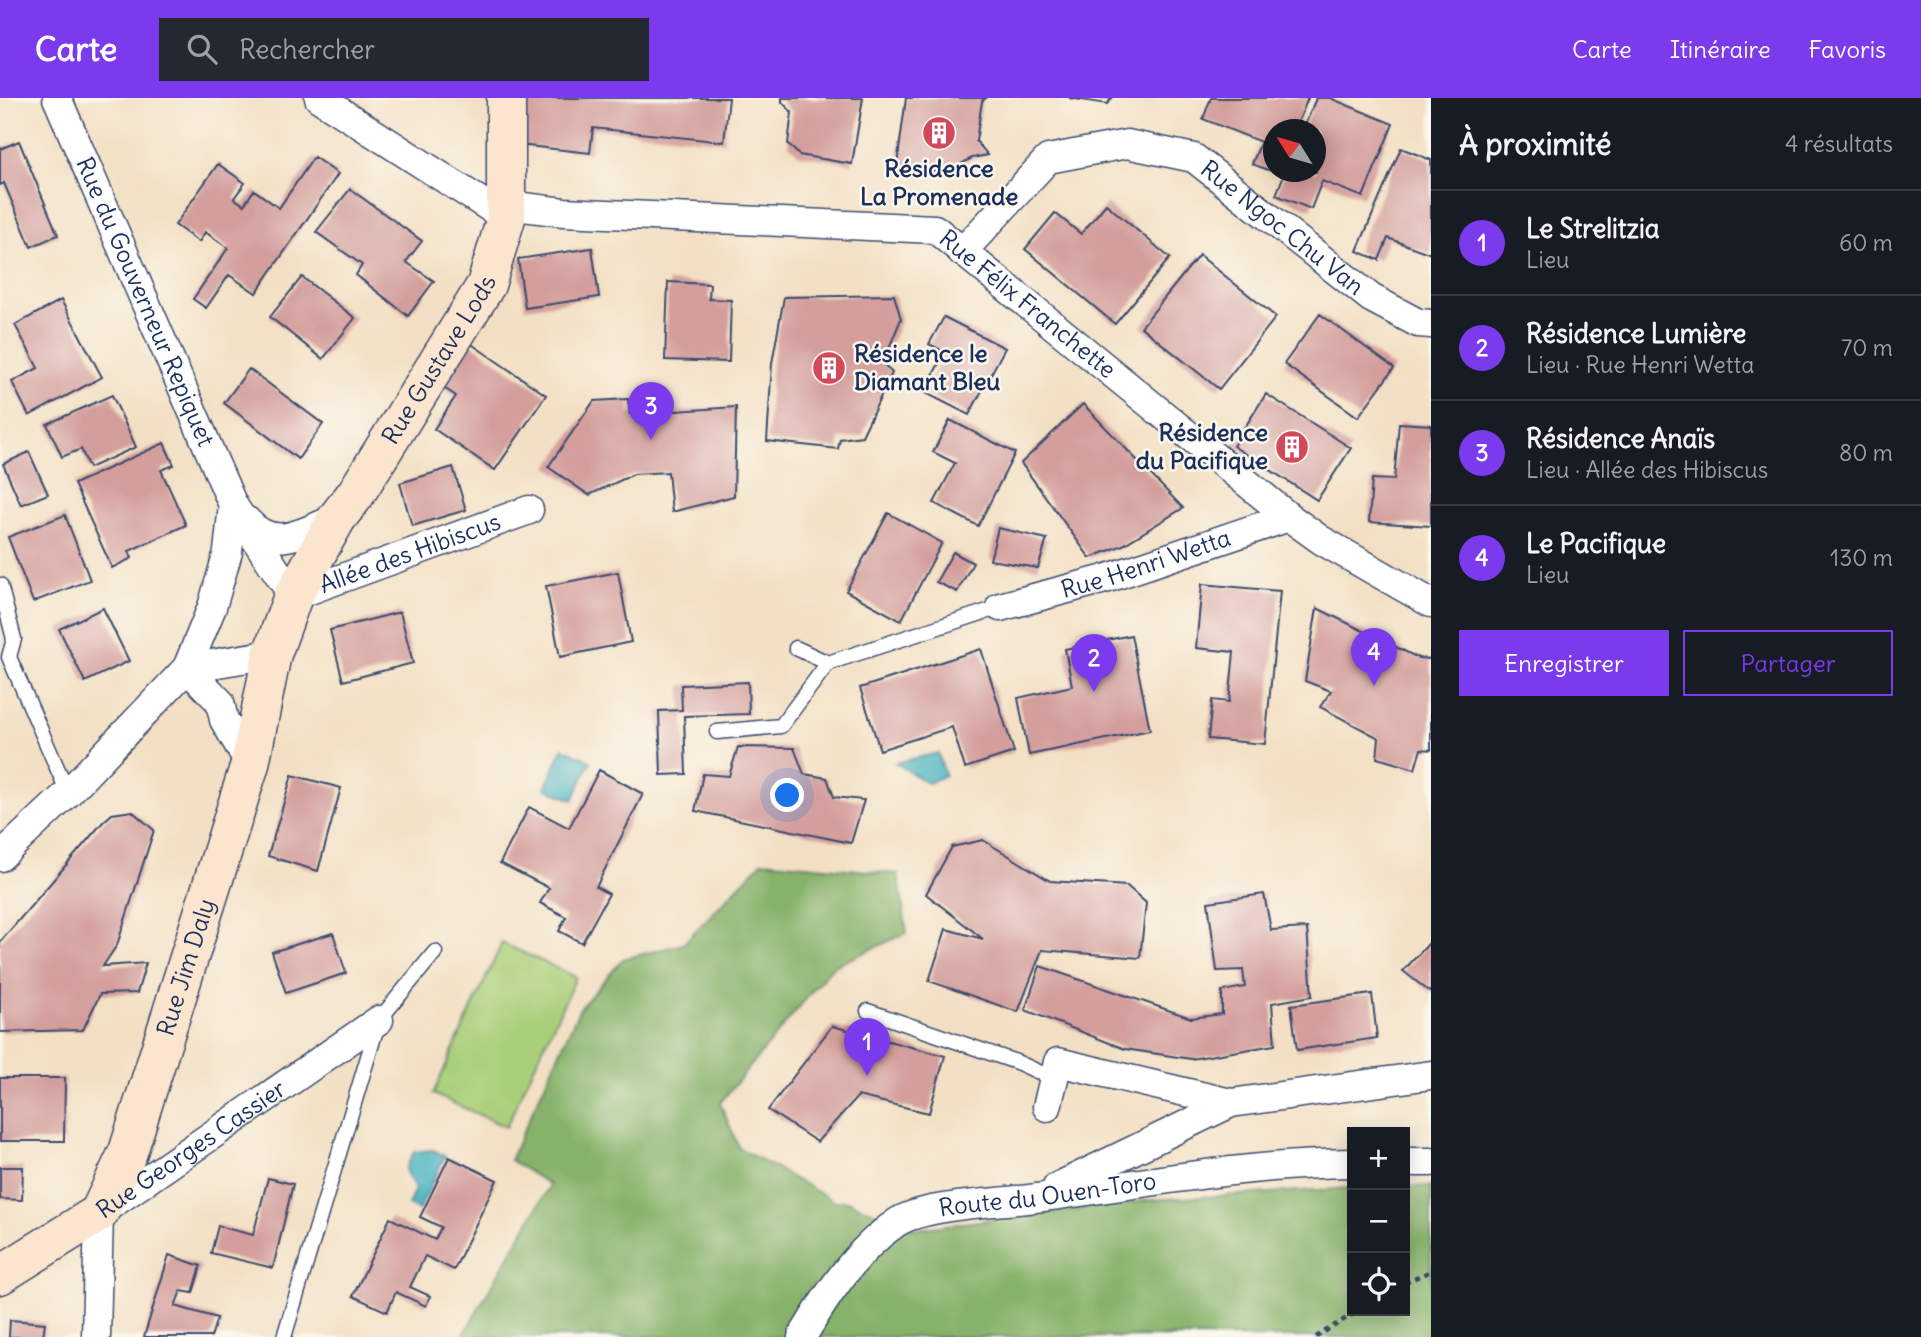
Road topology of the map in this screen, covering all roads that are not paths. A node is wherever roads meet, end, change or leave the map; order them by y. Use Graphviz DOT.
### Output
graph roads {
  1 [pos="57,98"];
  2 [pos="319,98"];
  3 [pos="506,98"];
  4 [pos="506,211"];
  5 [pos="962,252"];
  6 [pos="1431,324"];
  7 [pos="233,505"];
  8 [pos="529,510"];
  9 [pos="1289,517"];
  10 [pos="337,518"];
  11 [pos="0,585"];
  12 [pos="293,597"];
  13 [pos="1431,603"];
  14 [pos="1000,607"];
  15 [pos="796,648"];
  16 [pos="272,654"];
  17 [pos="828,663"];
  18 [pos="187,668"];
  19 [pos="717,732"];
  20 [pos="250,764"];
  21 [pos="68,793"];
  22 [pos="0,857"];
  23 [pos="435,953"];
  24 [pos="867,1011"];
  25 [pos="380,1020"];
  26 [pos="1431,1074"];
  27 [pos="1054,1079"];
  28 [pos="1231,1103"];
  29 [pos="1046,1107"];
  30 [pos="1431,1162"];
  31 [pos="1347,1163"];
  32 [pos="1410,1163"];
  33 [pos="1033,1199"];
  34 [pos="99,1213"];
  35 [pos="0,1275"];
  36 [pos="96,1337"];
  37 [pos="284,1337"];
  38 [pos="802,1337"];
  1 -- 7 [label="street, Rue du Gouverneur Repiquet"];
  2 -- 4 [label="street"];
  3 -- 4 [label="street, Rue Gustave Lods"];
  4 -- 5 [label="street, Rue Félix Franchette"];
  4 -- 10 [label="street, Rue Gustave Lods"];
  5 -- 6 [label="street, Rue Ngoc Chu Van"];
  5 -- 9 [label="street, Rue Félix Franchette"];
  7 -- 10 [label="street"];
  7 -- 12 [label="street"];
  7 -- 18 [label="street"];
  8 -- 12 [label="street, Allée des Hibiscus"];
  9 -- 13 [label="street, Rue Félix Franchette"];
  9 -- 14 [label="street, Rue Henri Wetta"];
  10 -- 12 [label="street, Rue Gustave Lods"];
  11 -- 21 [label="lane"];
  12 -- 16 [label="street, Rue Jim Daly"];
  14 -- 17 [label="lane"];
  15 -- 17 [label="lane"];
  16 -- 18 [label="street"];
  16 -- 20 [label="street, Rue Jim Daly"];
  17 -- 19 [label="lane"];
  18 -- 20 [label="street"];
  18 -- 21 [label="street"];
  20 -- 34 [label="street, Rue Jim Daly"];
  21 -- 22 [label="street"];
  23 -- 25 [label="lane"];
  24 -- 27 [label="lane"];
  25 -- 34 [label="street, Rue Georges Cassier"];
  25 -- 37 [label="lane"];
  26 -- 28 [label="street"];
  27 -- 28 [label="street"];
  27 -- 29 [label="street"];
  28 -- 33 [label="street"];
  30 -- 32 [label="street"];
  31 -- 33 [label="street, Route du Ouen-Toro"];
  33 -- 38 [label="street, Route du Ouen-Toro"];
  34 -- 35 [label="street, Rue Georges Cassier"];
  34 -- 36 [label="street, Rue Jim Daly"];
}
